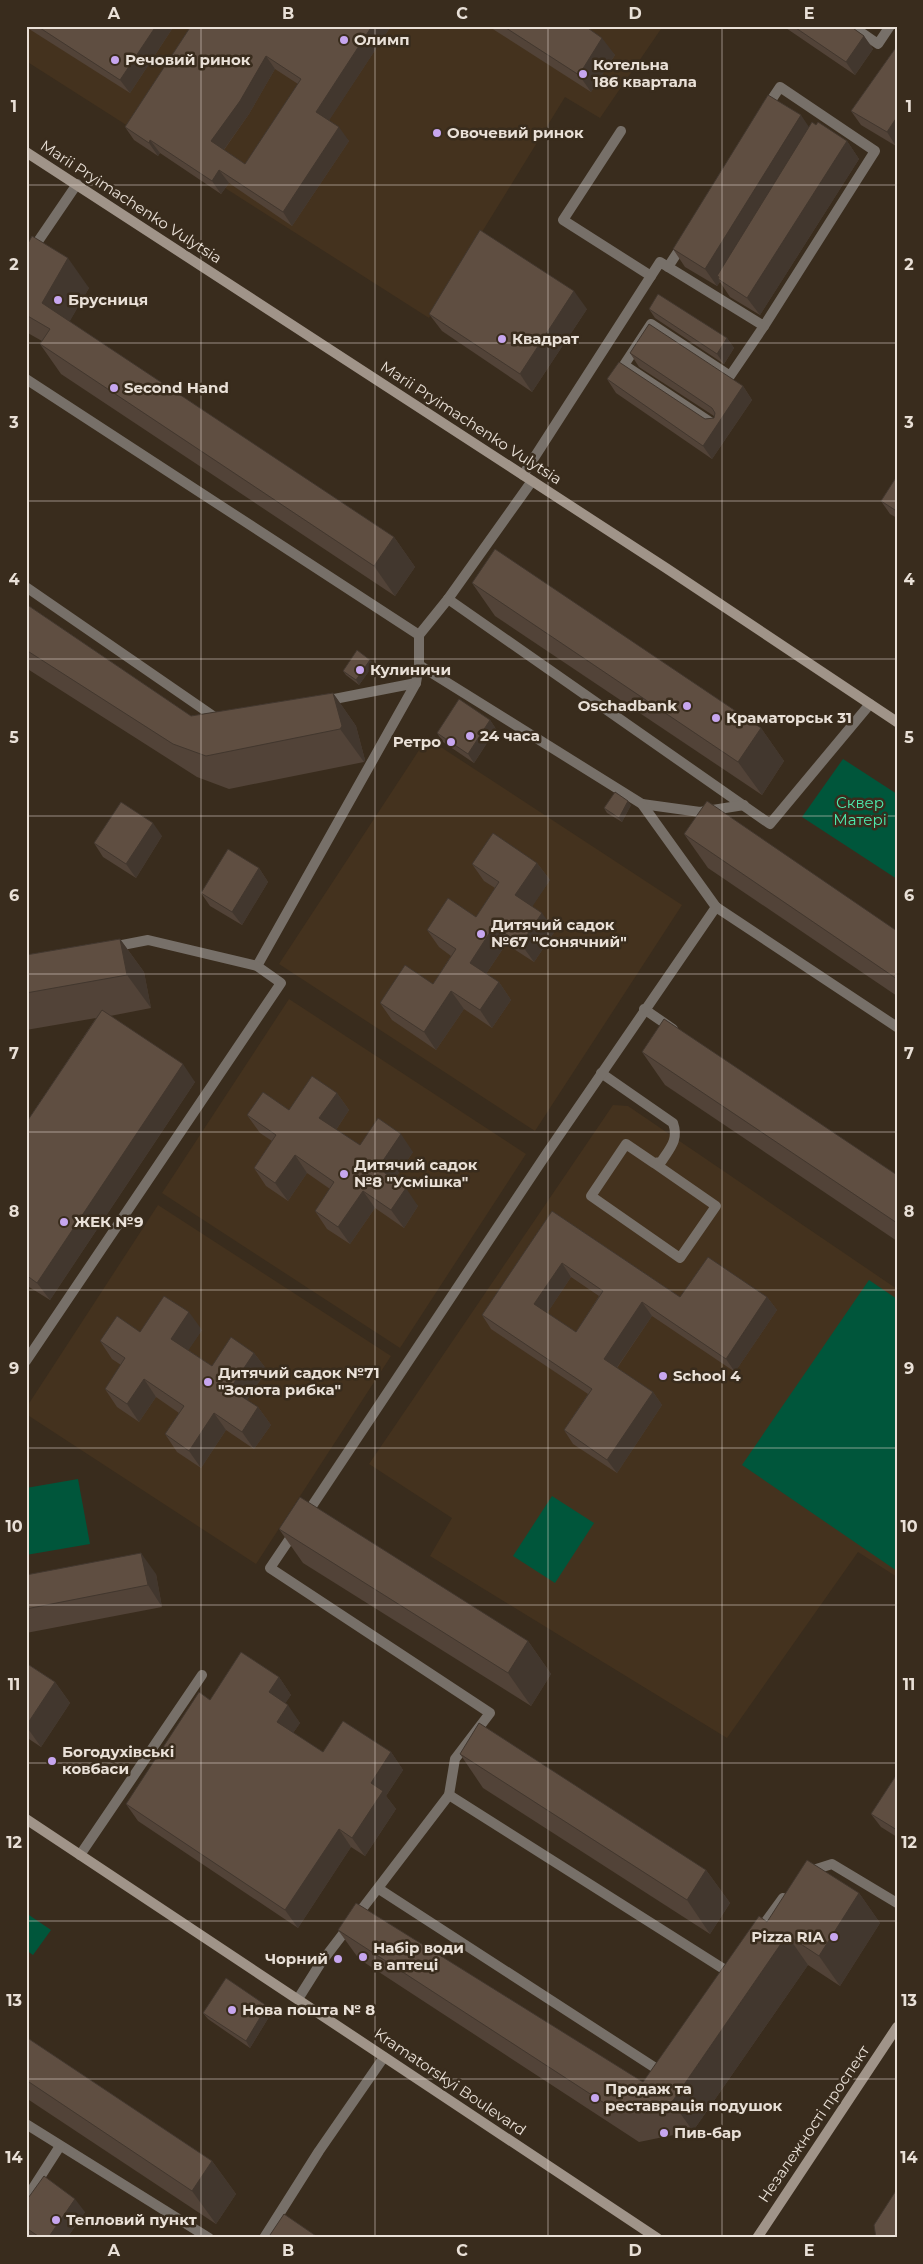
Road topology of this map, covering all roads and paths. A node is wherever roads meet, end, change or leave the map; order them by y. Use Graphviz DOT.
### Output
graph roads {
  1 [pos="852,26"];
  2 [pos="890,26"];
  3 [pos="759,120"];
  4 [pos="622,131"];
  5 [pos="26,152"];
  6 [pos="77,184"];
  7 [pos="688,235"];
  8 [pos="26,260"];
  9 [pos="668,268"];
  10 [pos="651,276"];
  11 [pos="764,326"];
  12 [pos="26,379"];
  13 [pos="718,427"];
  14 [pos="528,478"];
  15 [pos="26,587"];
  16 [pos="448,599"];
  17 [pos="419,635"];
  18 [pos="419,666"];
  19 [pos="416,683"];
  20 [pos="318,702"];
  21 [pos="870,704"];
  22 [pos="230,719"];
  23 [pos="897,722"];
  24 [pos="642,804"];
  25 [pos="744,805"];
  26 [pos="716,907"];
  27 [pos="102,949"];
  28 [pos="257,966"];
  29 [pos="644,1009"];
  30 [pos="897,1026"];
  31 [pos="684,1036"];
  32 [pos="601,1073"];
  33 [pos="660,1165"];
  34 [pos="26,1361"];
  35 [pos="202,1675"];
  36 [pos="449,1794"];
  37 [pos="26,1819"];
  38 [pos="80,1855"];
  39 [pos="800,1874"];
  40 [pos="379,1889"];
  41 [pos="789,1890"];
  42 [pos="897,1903"];
  43 [pos="751,1943"];
  44 [pos="729,1973"];
  45 [pos="298,1999"];
  46 [pos="897,2027"];
  47 [pos="671,2054"];
  48 [pos="384,2057"];
  49 [pos="26,2124"];
  50 [pos="60,2146"];
  51 [pos="26,2199"];
  52 [pos="209,2238"];
  53 [pos="264,2238"];
  54 [pos="657,2238"];
  55 [pos="756,2238"];
  1 -- 2 [label="lane"];
  3 -- 11 [label="lane"];
  4 -- 10 [label="lane"];
  5 -- 6 [label="street, Marii Pryimachenko Vulytsia"];
  6 -- 8 [label="lane"];
  6 -- 14 [label="street, Marii Pryimachenko Vulytsia"];
  7 -- 9 [label="lane"];
  9 -- 10 [label="lane"];
  9 -- 11 [label="lane"];
  10 -- 14 [label="lane"];
  11 -- 13 [label="lane"];
  12 -- 17 [label="lane"];
  14 -- 16 [label="lane"];
  14 -- 21 [label="street, Marii Pryimachenko Vulytsia"];
  15 -- 22 [label="lane"];
  16 -- 17 [label="lane"];
  16 -- 25 [label="lane"];
  17 -- 18 [label="lane"];
  18 -- 19 [label="lane"];
  18 -- 24 [label="lane"];
  19 -- 20 [label="lane"];
  19 -- 28 [label="lane"];
  21 -- 23 [label="street, Marii Pryimachenko Vulytsia"];
  21 -- 25 [label="lane"];
  24 -- 25 [label="lane"];
  24 -- 26 [label="lane"];
  26 -- 29 [label="lane"];
  26 -- 30 [label="lane"];
  27 -- 28 [label="lane"];
  28 -- 34 [label="lane"];
  29 -- 31 [label="lane"];
  29 -- 32 [label="lane"];
  32 -- 33 [label="lane"];
  32 -- 36 [label="lane"];
  33 -- 33 [label="lane"];
  35 -- 38 [label="lane"];
  36 -- 40 [label="lane"];
  36 -- 44 [label="lane"];
  37 -- 38 [label="street, Kramatorskyi Boulevard"];
  38 -- 45 [label="street, Kramatorskyi Boulevard"];
  39 -- 42 [label="lane"];
  40 -- 45 [label="lane"];
  40 -- 47 [label="lane"];
  41 -- 43 [label="lane"];
  45 -- 48 [label="street, Kramatorskyi Boulevard"];
  46 -- 55 [label="street, Незалежності проспект"];
  48 -- 53 [label="lane"];
  48 -- 54 [label="street, Kramatorskyi Boulevard"];
  49 -- 50 [label="lane"];
  50 -- 51 [label="lane"];
  50 -- 52 [label="lane"];
}
